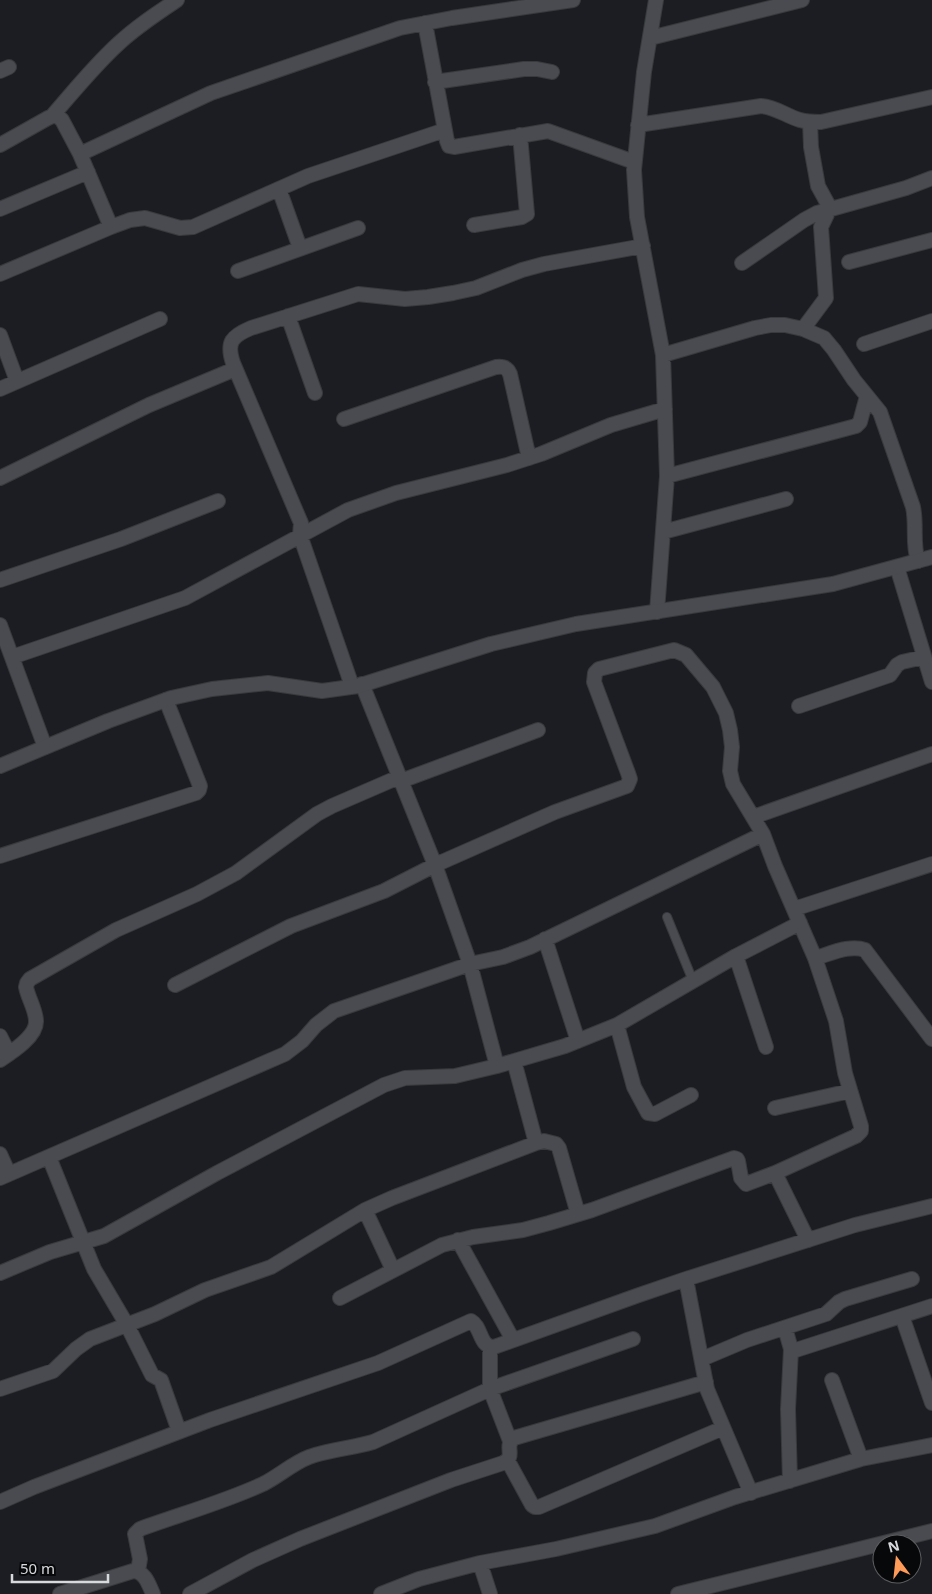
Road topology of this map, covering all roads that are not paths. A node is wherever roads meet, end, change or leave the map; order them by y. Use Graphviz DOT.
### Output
graph roads {
  1 [pos="176,0"];
  2 [pos="573,0"];
  3 [pos="656,0"];
  4 [pos="802,0"];
  5 [pos="425,23"];
  6 [pos="650,38"];
  7 [pos="552,72"];
  8 [pos="435,82"];
  9 [pos="932,96"];
  10 [pos="53,115"];
  11 [pos="810,122"];
  12 [pos="638,125"];
  13 [pos="445,130"];
  14 [pos="520,135"];
  15 [pos="0,145"];
  16 [pos="80,154"];
  17 [pos="634,162"];
  18 [pos="88,172"];
  19 [pos="932,178"];
  20 [pos="278,189"];
  21 [pos="0,208"];
  22 [pos="830,208"];
  23 [pos="474,225"];
  24 [pos="111,227"];
  25 [pos="358,228"];
  26 [pos="932,240"];
  27 [pos="643,246"];
  28 [pos="300,248"];
  29 [pos="849,262"];
  30 [pos="742,263"];
  31 [pos="238,271"];
  32 [pos="0,274"];
  33 [pos="288,316"];
  34 [pos="160,319"];
  35 [pos="932,321"];
  36 [pos="803,329"];
  37 [pos="0,335"];
  38 [pos="864,344"];
  39 [pos="663,355"];
  40 [pos="235,369"];
  41 [pos="17,381"];
  42 [pos="0,389"];
  43 [pos="315,393"];
  44 [pos="867,396"];
  45 [pos="665,409"];
  46 [pos="344,419"];
  47 [pos="529,458"];
  48 [pos="667,476"];
  49 [pos="0,478"];
  50 [pos="786,499"];
  51 [pos="218,501"];
  52 [pos="663,532"];
  53 [pos="300,535"];
  54 [pos="932,557"];
  55 [pos="918,561"];
  56 [pos="897,567"];
  57 [pos="0,580"];
  58 [pos="657,612"];
  59 [pos="0,625"];
  60 [pos="12,657"];
  61 [pos="924,657"];
  62 [pos="932,682"];
  63 [pos="357,685"];
  64 [pos="166,700"];
  65 [pos="799,706"];
  66 [pos="538,730"];
  67 [pos="45,747"];
  68 [pos="932,754"];
  69 [pos="0,766"];
  70 [pos="400,779"];
  71 [pos="753,817"];
  72 [pos="763,834"];
  73 [pos="0,856"];
  74 [pos="932,864"];
  75 [pos="435,865"];
  76 [pos="794,909"];
  77 [pos="667,917"];
  78 [pos="800,923"];
  79 [pos="545,940"];
  80 [pos="736,956"];
  81 [pos="815,958"];
  82 [pos="470,964"];
  83 [pos="693,981"];
  84 [pos="175,985"];
  85 [pos="617,1025"];
  86 [pos="0,1036"];
  87 [pos="932,1039"];
  88 [pos="578,1041"];
  89 [pos="766,1047"];
  90 [pos="5,1057"];
  91 [pos="514,1061"];
  92 [pos="497,1066"];
  93 [pos="850,1091"];
  94 [pos="691,1095"];
  95 [pos="775,1108"];
  96 [pos="545,1143"];
  97 [pos="0,1154"];
  98 [pos="49,1157"];
  99 [pos="774,1173"];
  100 [pos="5,1176"];
  101 [pos="932,1206"];
  102 [pos="365,1210"];
  103 [pos="584,1212"];
  104 [pos="458,1240"];
  105 [pos="808,1240"];
  106 [pos="84,1242"];
  107 [pos="393,1270"];
  108 [pos="0,1273"];
  109 [pos="686,1279"];
  110 [pos="912,1279"];
  111 [pos="340,1298"];
  112 [pos="932,1306"];
  113 [pos="902,1316"];
  114 [pos="127,1325"];
  115 [pos="785,1328"];
  116 [pos="633,1339"];
  117 [pos="513,1340"];
  118 [pos="490,1347"];
  119 [pos="791,1349"];
  120 [pos="702,1359"];
  121 [pos="832,1380"];
  122 [pos="706,1382"];
  123 [pos="0,1389"];
  124 [pos="490,1389"];
  125 [pos="932,1403"];
  126 [pos="724,1428"];
  127 [pos="179,1432"];
  128 [pos="510,1441"];
  129 [pos="932,1445"];
  130 [pos="861,1459"];
  131 [pos="508,1461"];
  132 [pos="790,1481"];
  133 [pos="751,1493"];
  134 [pos="0,1502"];
  135 [pos="932,1531"];
  136 [pos="480,1563"];
  137 [pos="138,1571"];
  138 [pos="196,1593"];
  139 [pos="60,1594"];
  140 [pos="153,1594"];
  141 [pos="382,1594"];
  142 [pos="490,1594"];
  143 [pos="678,1594"];
  1 -- 10 [label="street"];
  2 -- 5 [label="street"];
  3 -- 6 [label="street"];
  4 -- 6 [label="street"];
  5 -- 8 [label="street"];
  5 -- 16 [label="street"];
  6 -- 12 [label="street"];
  7 -- 8 [label="street"];
  8 -- 13 [label="street"];
  9 -- 11 [label="street"];
  10 -- 15 [label="street"];
  10 -- 16 [label="street"];
  11 -- 12 [label="street"];
  11 -- 22 [label="street"];
  12 -- 17 [label="street"];
  13 -- 14 [label="street"];
  13 -- 20 [label="street"];
  14 -- 17 [label="street"];
  14 -- 23 [label="street"];
  16 -- 18 [label="street"];
  17 -- 27 [label="street"];
  18 -- 21 [label="street"];
  18 -- 24 [label="street"];
  19 -- 22 [label="street"];
  20 -- 24 [label="street"];
  20 -- 28 [label="street"];
  22 -- 30 [label="street"];
  22 -- 36 [label="street"];
  24 -- 32 [label="street"];
  25 -- 28 [label="street"];
  26 -- 29 [label="street"];
  27 -- 33 [label="street"];
  27 -- 39 [label="street"];
  28 -- 31 [label="street"];
  33 -- 40 [label="street"];
  33 -- 43 [label="street"];
  34 -- 41 [label="street"];
  35 -- 38 [label="street"];
  36 -- 39 [label="street"];
  36 -- 44 [label="street"];
  37 -- 41 [label="street"];
  39 -- 45 [label="street"];
  40 -- 49 [label="street"];
  40 -- 53 [label="street"];
  41 -- 42 [label="street"];
  44 -- 48 [label="street"];
  44 -- 55 [label="street"];
  45 -- 47 [label="street"];
  45 -- 48 [label="street"];
  46 -- 47 [label="street"];
  47 -- 53 [label="street"];
  48 -- 52 [label="street"];
  50 -- 52 [label="street"];
  51 -- 57 [label="street"];
  52 -- 58 [label="street"];
  53 -- 60 [label="street"];
  53 -- 63 [label="street"];
  54 -- 55 [label="street"];
  55 -- 56 [label="street"];
  56 -- 58 [label="street"];
  56 -- 61 [label="street"];
  58 -- 63 [label="street"];
  59 -- 60 [label="street"];
  60 -- 67 [label="street"];
  61 -- 62 [label="street"];
  61 -- 65 [label="street"];
  63 -- 64 [label="street"];
  63 -- 70 [label="street"];
  64 -- 67 [label="street"];
  64 -- 73 [label="street"];
  66 -- 70 [label="street"];
  67 -- 69 [label="street"];
  68 -- 71 [label="street"];
  70 -- 75 [label="street"];
  70 -- 90 [label="street"];
  71 -- 72 [label="street"];
  71 -- 75 [label="street"];
  72 -- 76 [label="street"];
  72 -- 79 [label="street"];
  74 -- 76 [label="street"];
  75 -- 82 [label="street"];
  75 -- 84 [label="street"];
  76 -- 78 [label="street"];
  77 -- 83 [label="lane"];
  78 -- 80 [label="street"];
  78 -- 81 [label="street"];
  79 -- 82 [label="street"];
  79 -- 88 [label="street"];
  80 -- 83 [label="street"];
  80 -- 89 [label="street"];
  81 -- 87 [label="street"];
  81 -- 93 [label="street"];
  82 -- 92 [label="street"];
  82 -- 98 [label="street"];
  83 -- 85 [label="street"];
  85 -- 88 [label="street"];
  85 -- 94 [label="street"];
  86 -- 90 [label="street"];
  88 -- 91 [label="street"];
  91 -- 92 [label="street"];
  91 -- 96 [label="street"];
  92 -- 106 [label="street"];
  93 -- 95 [label="street"];
  93 -- 99 [label="street"];
  96 -- 102 [label="street"];
  96 -- 103 [label="street"];
  97 -- 100 [label="street"];
  98 -- 100 [label="street"];
  98 -- 106 [label="street"];
  99 -- 103 [label="street"];
  99 -- 105 [label="street"];
  101 -- 105 [label="street"];
  102 -- 107 [label="street"];
  102 -- 114 [label="street"];
  103 -- 104 [label="street"];
  104 -- 107 [label="street"];
  104 -- 117 [label="street"];
  105 -- 109 [label="street"];
  106 -- 108 [label="street"];
  106 -- 114 [label="street"];
  107 -- 111 [label="street"];
  109 -- 117 [label="street"];
  109 -- 120 [label="street"];
  110 -- 115 [label="street"];
  112 -- 113 [label="street"];
  113 -- 119 [label="street"];
  113 -- 125 [label="street"];
  114 -- 123 [label="street"];
  114 -- 127 [label="street"];
  115 -- 119 [label="street"];
  115 -- 120 [label="street"];
  116 -- 124 [label="street"];
  117 -- 118 [label="street"];
  118 -- 124 [label="street"];
  118 -- 127 [label="street"];
  119 -- 132 [label="street"];
  120 -- 122 [label="street"];
  121 -- 130 [label="street"];
  122 -- 126 [label="street"];
  122 -- 128 [label="street"];
  124 -- 128 [label="street"];
  124 -- 137 [label="street"];
  126 -- 131 [label="street"];
  126 -- 133 [label="street"];
  127 -- 134 [label="street"];
  128 -- 131 [label="street"];
  129 -- 130 [label="street"];
  130 -- 132 [label="street"];
  131 -- 138 [label="street"];
  132 -- 133 [label="street"];
  133 -- 136 [label="street"];
  135 -- 143 [label="street"];
  136 -- 141 [label="street"];
  136 -- 142 [label="street"];
  137 -- 139 [label="street"];
  137 -- 140 [label="street"];
}
